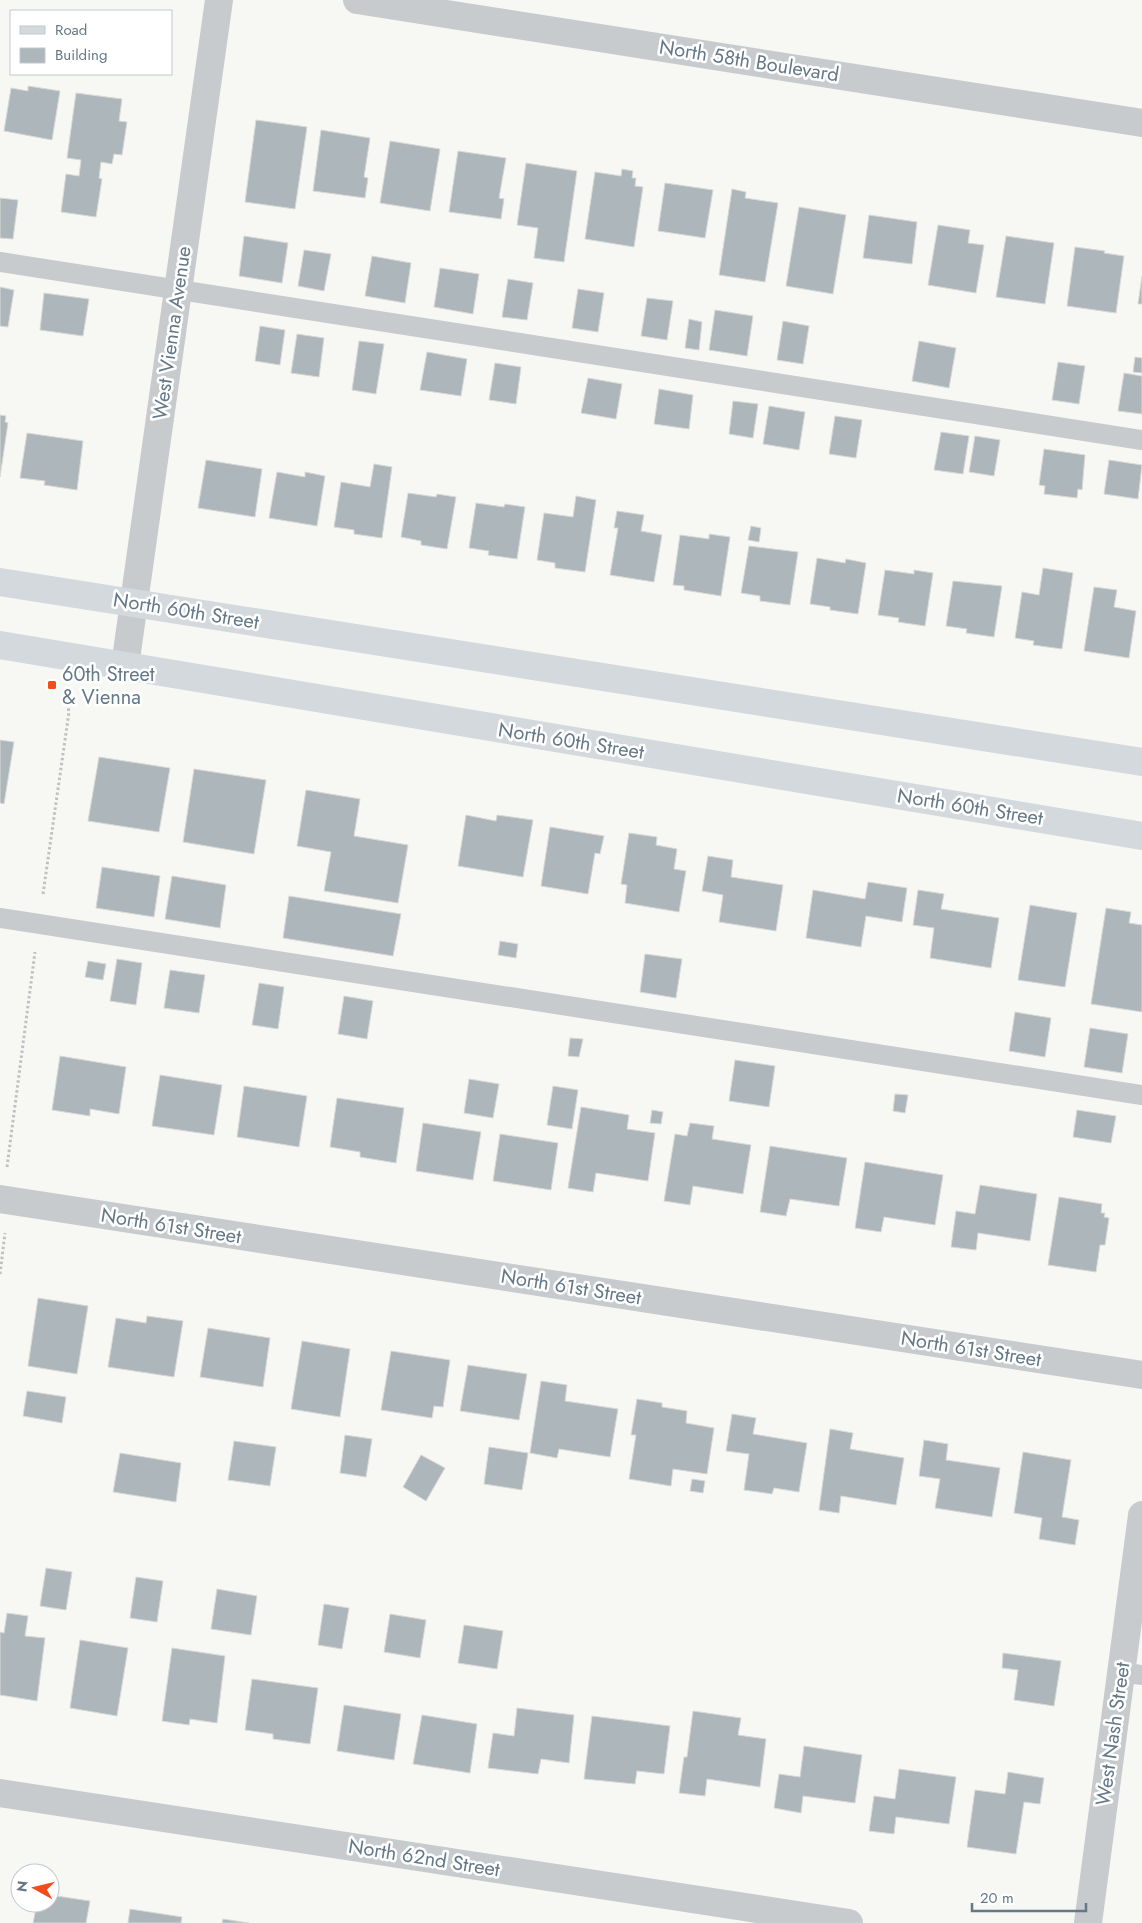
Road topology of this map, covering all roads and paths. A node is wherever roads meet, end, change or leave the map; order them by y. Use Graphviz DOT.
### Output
graph roads {
  1 [pos="219,0"];
  2 [pos="357,0"];
  3 [pos="1142,123"];
  4 [pos="0,262"];
  5 [pos="178,291"];
  6 [pos="1142,440"];
  7 [pos="0,582"];
  8 [pos="133,603"];
  9 [pos="0,645"];
  10 [pos="125,666"];
  11 [pos="66,697"];
  12 [pos="1142,762"];
  13 [pos="1142,836"];
  14 [pos="0,918"];
  15 [pos="38,924"];
  16 [pos="1142,1095"];
  17 [pos="4,1200"];
  18 [pos="0,1274"];
  19 [pos="1142,1375"];
  20 [pos="1142,1515"];
  21 [pos="1132,1674"];
  22 [pos="0,1793"];
  23 [pos="849,1923"];
  24 [pos="1088,1923"];
  1 -- 5 [label="street, West Vienna Avenue"];
  2 -- 3 [label="street, North 58th Boulevard"];
  4 -- 5 [label="lane"];
  5 -- 6 [label="lane"];
  5 -- 8 [label="street, West Vienna Avenue"];
  7 -- 8 [label="main road, North 60th Street"];
  8 -- 10 [label="street, West Vienna Avenue"];
  8 -- 12 [label="main road, North 60th Street"];
  9 -- 10 [label="main road, North 60th Street"];
  10 -- 13 [label="main road, North 60th Street"];
  11 -- 15 [label="path"];
  14 -- 15 [label="lane"];
  15 -- 16 [label="lane"];
  15 -- 17 [label="path"];
  17 -- 18 [label="path"];
  17 -- 19 [label="street, North 61st Street"];
  20 -- 21 [label="street, West Nash Street"];
  21 -- 24 [label="street, West Nash Street"];
  22 -- 23 [label="street, North 62nd Street"];
}
